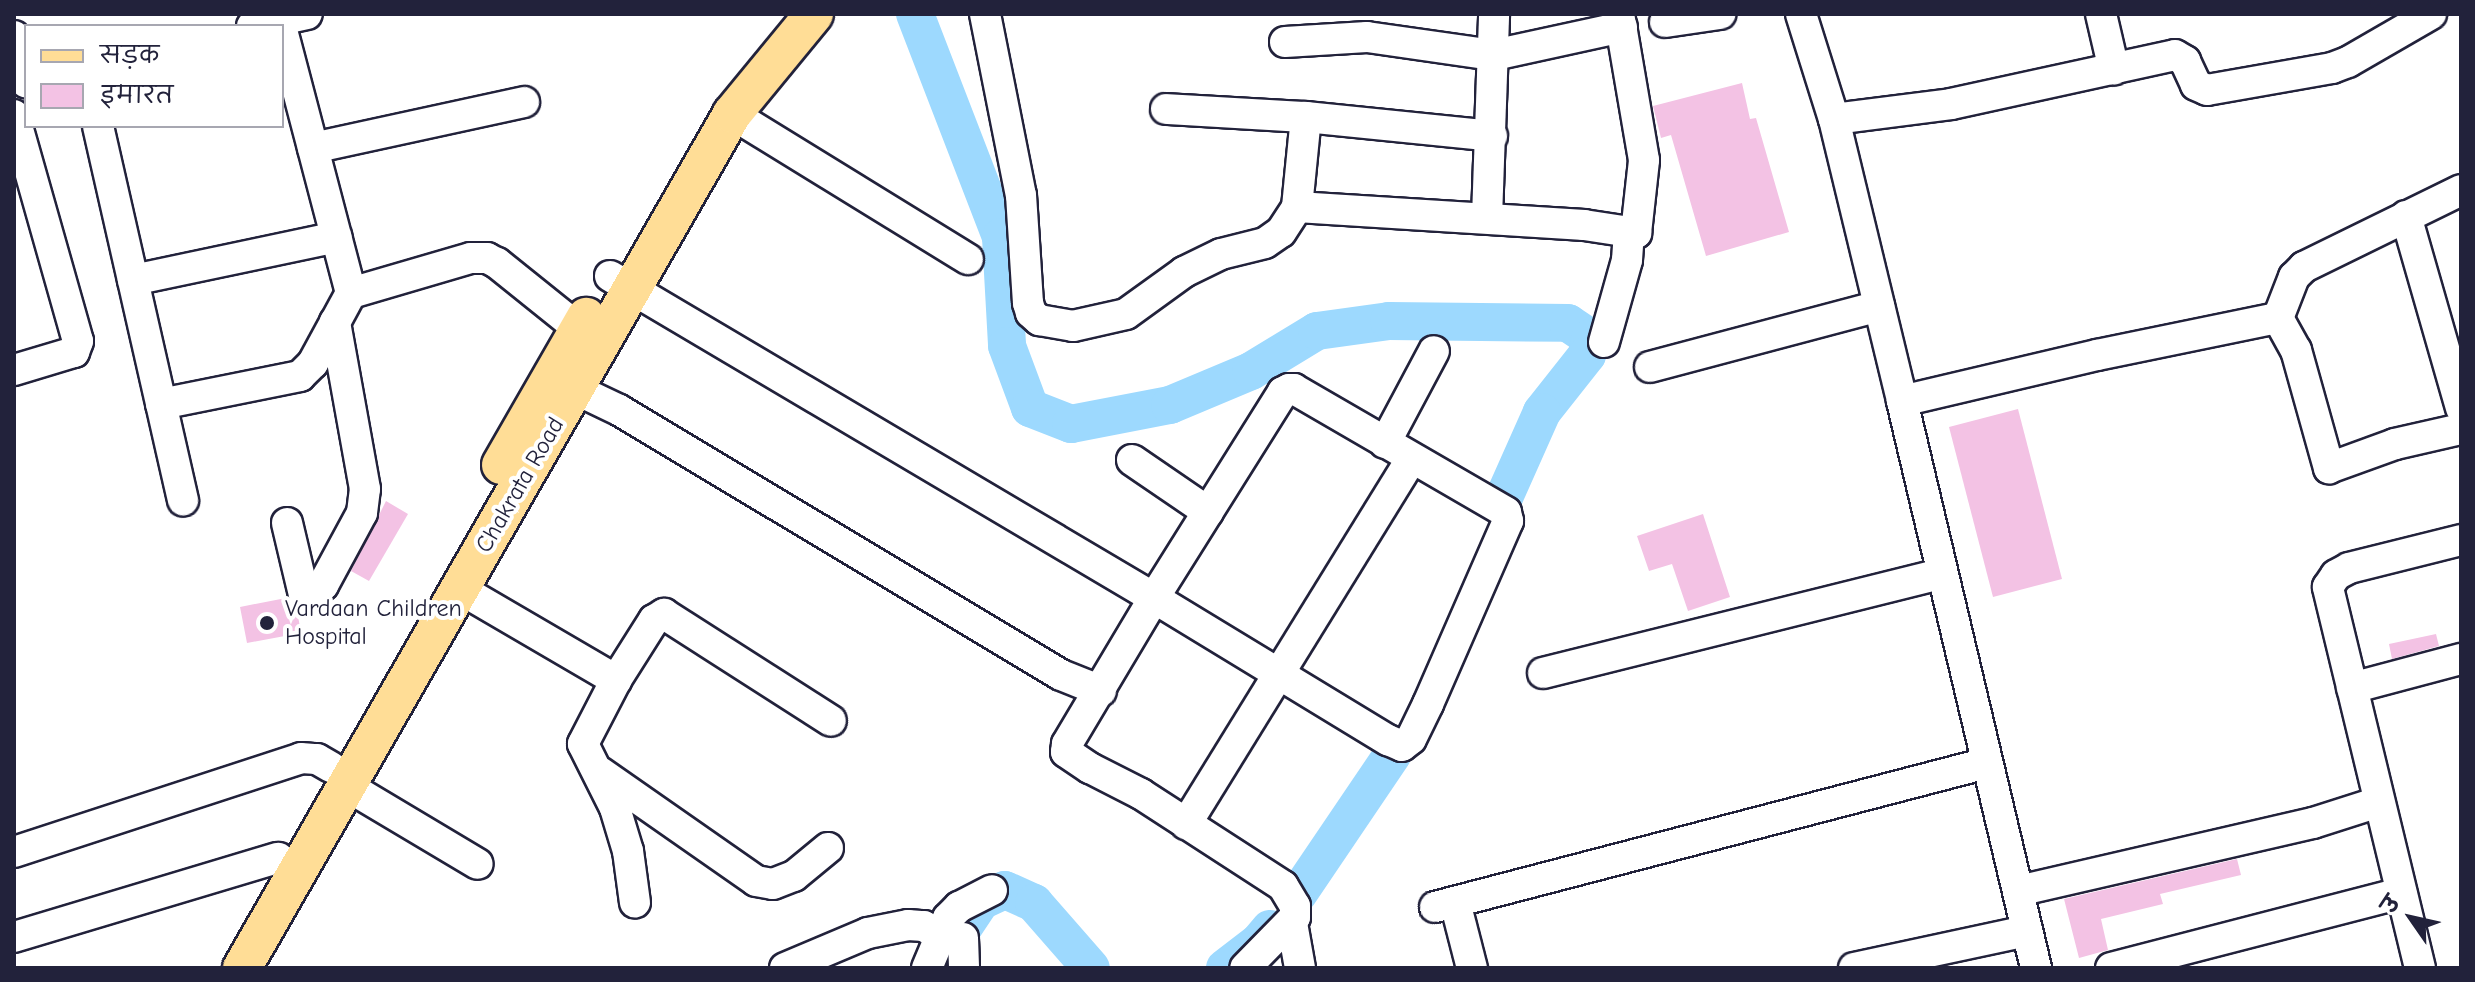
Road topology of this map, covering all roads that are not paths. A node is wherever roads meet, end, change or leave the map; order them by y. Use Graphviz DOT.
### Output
graph roads {
  1 [pos="783,14"];
  2 [pos="814,14"];
  3 [pos="985,14"];
  4 [pos="1494,14"];
  5 [pos="1720,14"];
  6 [pos="1801,14"];
  7 [pos="2101,14"];
  8 [pos="2431,14"];
  9 [pos="1620,21"];
  10 [pos="1665,22"];
  11 [pos="14,36"];
  12 [pos="284,38"];
  13 [pos="1285,42"];
  14 [pos="1494,55"];
  15 [pos="2114,70"];
  16 [pos="24,74"];
  17 [pos="524,102"];
  18 [pos="1166,109"];
  19 [pos="732,114"];
  20 [pos="14,115"];
  21 [pos="1306,117"];
  22 [pos="1834,119"];
  23 [pos="98,128"];
  24 [pos="1492,136"];
  25 [pos="313,148"];
  26 [pos="2461,190"];
  27 [pos="1297,207"];
  28 [pos="2406,216"];
  29 [pos="1487,218"];
  30 [pos="1629,232"];
  31 [pos="337,237"];
  32 [pos="968,259"];
  33 [pos="133,280"];
  34 [pos="622,283"];
  35 [pos="351,293"];
  36 [pos="1879,306"];
  37 [pos="2278,318"];
  38 [pos="335,322"];
  39 [pos="579,329"];
  40 [pos="1604,342"];
  41 [pos="1434,351"];
  42 [pos="1650,367"];
  43 [pos="14,370"];
  44 [pos="575,389"];
  45 [pos="1902,401"];
  46 [pos="161,404"];
  47 [pos="2461,408"];
  48 [pos="2461,429"];
  49 [pos="1385,443"];
  50 [pos="1411,459"];
  51 [pos="1132,460"];
  52 [pos="183,500"];
  53 [pos="1208,512"];
  54 [pos="287,523"];
  55 [pos="2461,540"];
  56 [pos="1941,574"];
  57 [pos="460,589"];
  58 [pos="1154,598"];
  59 [pos="2461,659"];
  60 [pos="1543,673"];
  61 [pos="1279,674"];
  62 [pos="616,680"];
  63 [pos="2352,688"];
  64 [pos="1101,691"];
  65 [pos="831,721"];
  66 [pos="1987,763"];
  67 [pos="595,768"];
  68 [pos="339,776"];
  69 [pos="2379,802"];
  70 [pos="1186,824"];
  71 [pos="828,848"];
  72 [pos="14,852"];
  73 [pos="278,858"];
  74 [pos="478,864"];
  75 [pos="992,890"];
  76 [pos="2018,891"];
  77 [pos="2401,893"];
  78 [pos="635,903"];
  79 [pos="1292,923"];
  80 [pos="2027,931"];
  81 [pos="14,937"];
  82 [pos="955,947"];
  83 [pos="214,968"];
  84 [pos="242,968"];
  85 [pos="785,968"];
  86 [pos="927,968"];
  87 [pos="1245,968"];
  88 [pos="1300,968"];
  89 [pos="1472,968"];
  90 [pos="1854,968"];
  91 [pos="2036,968"];
  92 [pos="2111,968"];
  93 [pos="2420,968"];
  1 -- 34 [label="main road, Chakrata Road"];
  2 -- 19 [label="main road, Chakrata Road"];
  3 -- 27 [label="street"];
  4 -- 14 [label="street"];
  5 -- 10 [label="street"];
  6 -- 22 [label="street"];
  7 -- 15 [label="street"];
  8 -- 15 [label="street"];
  9 -- 14 [label="street"];
  9 -- 30 [label="street"];
  11 -- 16 [label="street"];
  12 -- 25 [label="street"];
  13 -- 14 [label="street"];
  14 -- 24 [label="street"];
  15 -- 22 [label="street"];
  17 -- 25 [label="street"];
  18 -- 21 [label="street"];
  19 -- 32 [label="street"];
  19 -- 34 [label="main road, Chakrata Road"];
  20 -- 43 [label="street"];
  21 -- 24 [label="street"];
  21 -- 27 [label="street"];
  22 -- 36 [label="street"];
  23 -- 33 [label="street"];
  24 -- 29 [label="street"];
  25 -- 31 [label="street"];
  26 -- 28 [label="street"];
  27 -- 29 [label="street"];
  28 -- 37 [label="street"];
  28 -- 47 [label="street"];
  29 -- 30 [label="street"];
  30 -- 40 [label="street"];
  31 -- 33 [label="street"];
  31 -- 35 [label="street"];
  33 -- 46 [label="street"];
  34 -- 39 [label="main road, Chakrata Road"];
  34 -- 44 [label="main road, Chakrata Road"];
  34 -- 58 [label="street"];
  35 -- 38 [label="street"];
  35 -- 39 [label="street"];
  36 -- 42 [label="street"];
  36 -- 45 [label="street"];
  37 -- 45 [label="street"];
  37 -- 48 [label="street"];
  38 -- 46 [label="street"];
  38 -- 54 [label="street"];
  39 -- 68 [label="main road, Chakrata Road"];
  41 -- 49 [label="street"];
  44 -- 57 [label="main road, Chakrata Road"];
  44 -- 64 [label="street"];
  45 -- 56 [label="street"];
  46 -- 52 [label="street"];
  49 -- 50 [label="street"];
  49 -- 53 [label="street"];
  50 -- 61 [label="street"];
  50 -- 61 [label="street"];
  51 -- 53 [label="street"];
  53 -- 58 [label="street"];
  55 -- 63 [label="street"];
  56 -- 60 [label="street"];
  56 -- 66 [label="street"];
  57 -- 62 [label="street"];
  57 -- 68 [label="main road, Chakrata Road"];
  58 -- 61 [label="street"];
  58 -- 64 [label="street"];
  59 -- 63 [label="street"];
  61 -- 70 [label="street"];
  62 -- 65 [label="street"];
  62 -- 67 [label="street"];
  63 -- 69 [label="street"];
  64 -- 70 [label="street"];
  66 -- 76 [label="street"];
  66 -- 89 [label="street"];
  67 -- 71 [label="street"];
  67 -- 78 [label="street"];
  68 -- 72 [label="street"];
  68 -- 73 [label="main road, Chakrata Road"];
  68 -- 74 [label="street"];
  68 -- 84 [label="main road, Chakrata Road"];
  69 -- 76 [label="street"];
  69 -- 77 [label="street"];
  70 -- 79 [label="street"];
  73 -- 81 [label="street"];
  73 -- 83 [label="main road, Chakrata Road"];
  75 -- 82 [label="street"];
  76 -- 80 [label="street"];
  77 -- 92 [label="street"];
  77 -- 93 [label="street"];
  79 -- 87 [label="street"];
  79 -- 88 [label="street"];
  80 -- 90 [label="street"];
  80 -- 91 [label="street"];
  82 -- 85 [label="street"];
  82 -- 86 [label="street"];
}
